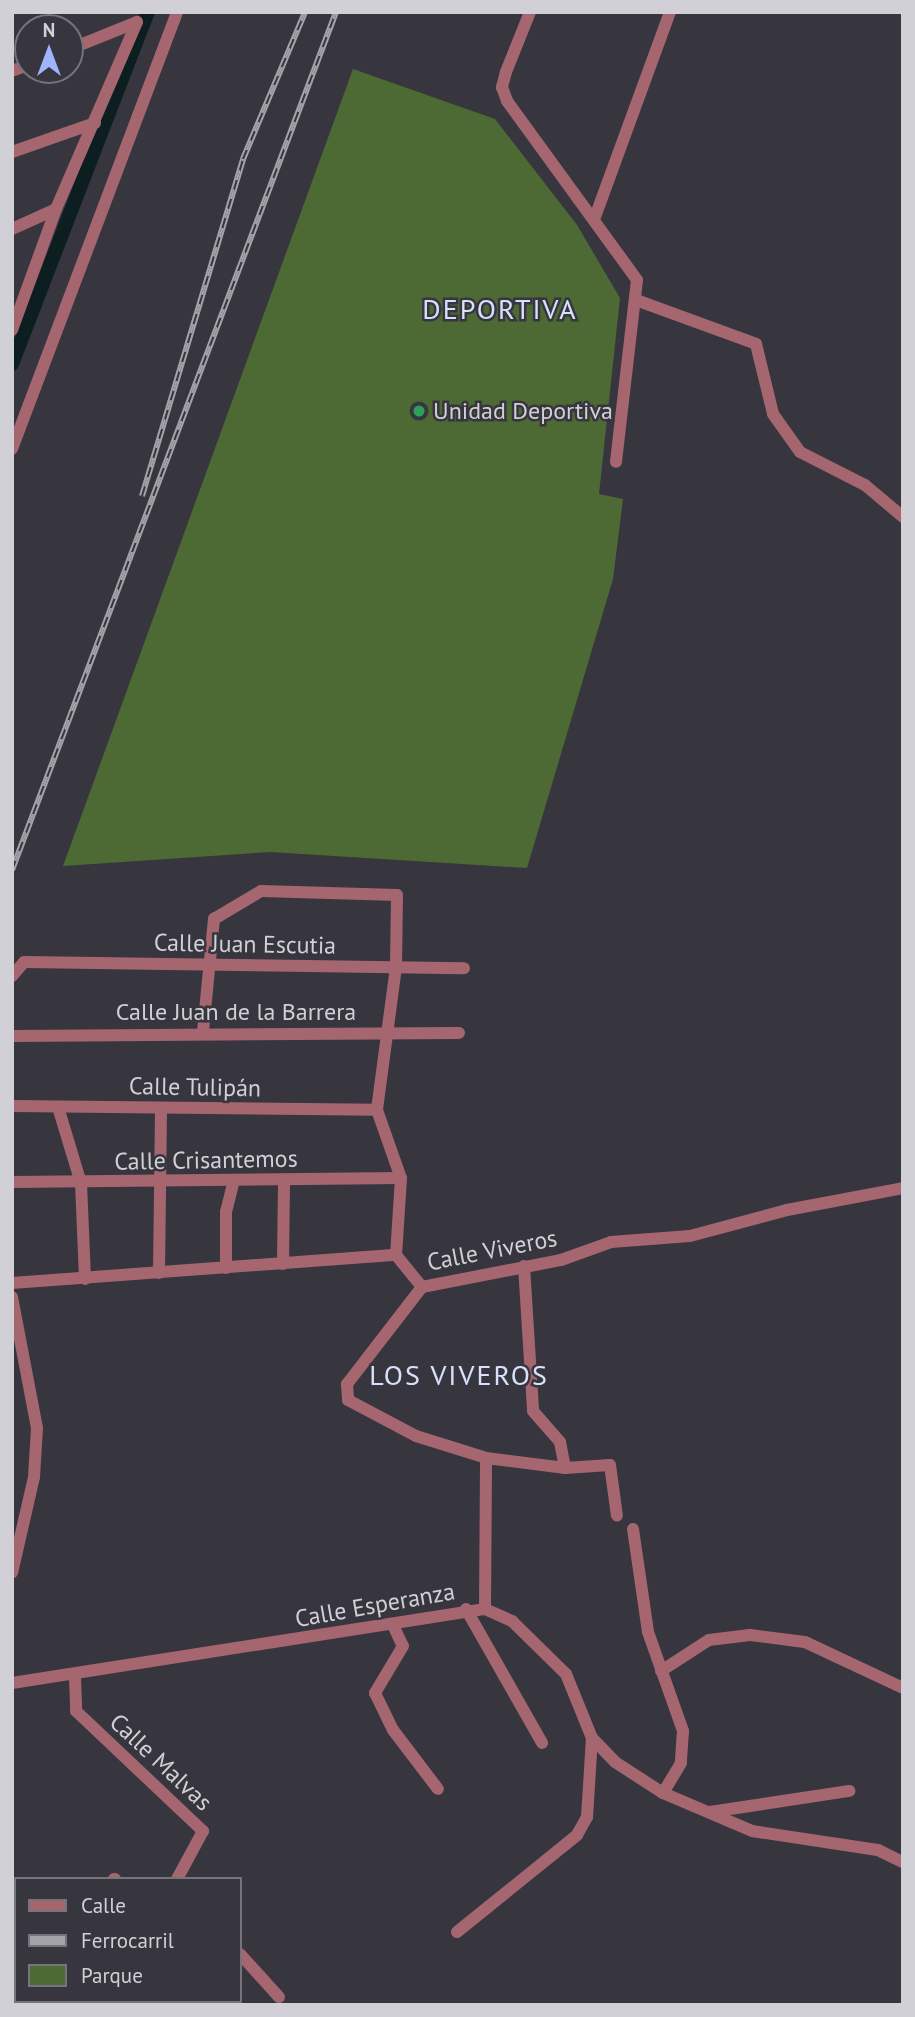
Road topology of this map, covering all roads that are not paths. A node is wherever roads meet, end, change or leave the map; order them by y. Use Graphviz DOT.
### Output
graph roads {
  1 [pos="177,12"];
  2 [pos="530,12"];
  3 [pos="670,12"];
  4 [pos="84,43"];
  5 [pos="95,123"];
  6 [pos="12,152"];
  7 [pos="56,209"];
  8 [pos="595,217"];
  9 [pos="12,229"];
  10 [pos="636,300"];
  11 [pos="12,330"];
  12 [pos="12,449"];
  13 [pos="616,462"];
  14 [pos="903,517"];
  15 [pos="212,964"];
  16 [pos="396,967"];
  17 [pos="464,968"];
  18 [pos="12,976"];
  19 [pos="203,1031"];
  20 [pos="390,1032"];
  21 [pos="459,1032"];
  22 [pos="12,1036"];
  23 [pos="12,1106"];
  24 [pos="58,1107"];
  25 [pos="161,1108"];
  26 [pos="377,1110"];
  27 [pos="401,1178"];
  28 [pos="284,1180"];
  29 [pos="234,1181"];
  30 [pos="12,1182"];
  31 [pos="160,1182"];
  32 [pos="81,1183"];
  33 [pos="903,1188"];
  34 [pos="396,1255"];
  35 [pos="283,1264"];
  36 [pos="524,1266"];
  37 [pos="226,1268"];
  38 [pos="159,1273"];
  39 [pos="85,1279"];
  40 [pos="12,1283"];
  41 [pos="422,1287"];
  42 [pos="12,1297"];
  43 [pos="486,1458"];
  44 [pos="565,1468"];
  45 [pos="617,1516"];
  46 [pos="633,1530"];
  47 [pos="12,1573"];
  48 [pos="466,1609"];
  49 [pos="485,1609"];
  50 [pos="393,1625"];
  51 [pos="661,1671"];
  52 [pos="75,1676"];
  53 [pos="12,1684"];
  54 [pos="902,1687"];
  55 [pos="592,1738"];
  56 [pos="542,1743"];
  57 [pos="438,1789"];
  58 [pos="849,1791"];
  59 [pos="663,1793"];
  60 [pos="709,1812"];
  61 [pos="903,1862"];
  62 [pos="178,1877"];
  63 [pos="457,1932"];
  64 [pos="242,1956"];
  65 [pos="279,1997"];
  1 -- 12 [label="street"];
  2 -- 8 [label="street"];
  3 -- 8 [label="street"];
  4 -- 5 [label="street"];
  5 -- 6 [label="street"];
  5 -- 7 [label="street"];
  7 -- 9 [label="street"];
  7 -- 11 [label="street"];
  8 -- 10 [label="street"];
  10 -- 13 [label="street"];
  10 -- 14 [label="street"];
  15 -- 16 [label="street, Calle Juan Escutia"];
  15 -- 16 [label="street"];
  15 -- 18 [label="street, Calle Juan Escutia"];
  15 -- 19 [label="street"];
  16 -- 17 [label="street, Calle Juan Escutia"];
  16 -- 20 [label="street"];
  19 -- 20 [label="street, Calle Juan de la Barrera"];
  19 -- 22 [label="street, Calle Juan de la Barrera"];
  20 -- 21 [label="street, Calle Juan de la Barrera"];
  20 -- 26 [label="street"];
  23 -- 24 [label="street, Calle Tulipán"];
  24 -- 25 [label="street, Calle Tulipán"];
  24 -- 32 [label="street"];
  25 -- 26 [label="street, Calle Tulipán"];
  25 -- 31 [label="street"];
  26 -- 27 [label="street"];
  27 -- 28 [label="street, Calle Crisantemos"];
  27 -- 34 [label="street"];
  28 -- 29 [label="street, Calle Crisantemos"];
  28 -- 35 [label="street"];
  29 -- 31 [label="street, Calle Crisantemos"];
  29 -- 37 [label="street"];
  30 -- 32 [label="street, Calle Crisantemos"];
  31 -- 32 [label="street, Calle Crisantemos"];
  31 -- 38 [label="street"];
  32 -- 39 [label="street"];
  33 -- 36 [label="street, Calle Viveros"];
  34 -- 35 [label="street, Calle Viveros"];
  34 -- 41 [label="street, Calle Viveros"];
  35 -- 37 [label="street, Calle Viveros"];
  36 -- 41 [label="street, Calle Viveros"];
  36 -- 44 [label="street"];
  37 -- 38 [label="street, Calle Viveros"];
  38 -- 39 [label="street, Calle Viveros"];
  39 -- 40 [label="street, Calle Viveros"];
  41 -- 43 [label="street"];
  42 -- 47 [label="street"];
  43 -- 44 [label="street"];
  43 -- 49 [label="street"];
  44 -- 45 [label="street"];
  46 -- 51 [label="street"];
  48 -- 49 [label="street, Calle Esperanza"];
  48 -- 50 [label="street, Calle Esperanza"];
  48 -- 56 [label="street"];
  49 -- 55 [label="street, Calle Esperanza"];
  50 -- 52 [label="street, Calle Esperanza"];
  50 -- 57 [label="street"];
  51 -- 54 [label="street"];
  51 -- 59 [label="street"];
  52 -- 53 [label="street, Calle Esperanza"];
  52 -- 62 [label="street, Calle Malvas"];
  55 -- 59 [label="street, Calle Esperanza"];
  55 -- 63 [label="street"];
  58 -- 60 [label="street"];
  59 -- 60 [label="street, Calle Esperanza"];
  60 -- 61 [label="street, Calle Esperanza"];
  64 -- 65 [label="street"];
}
